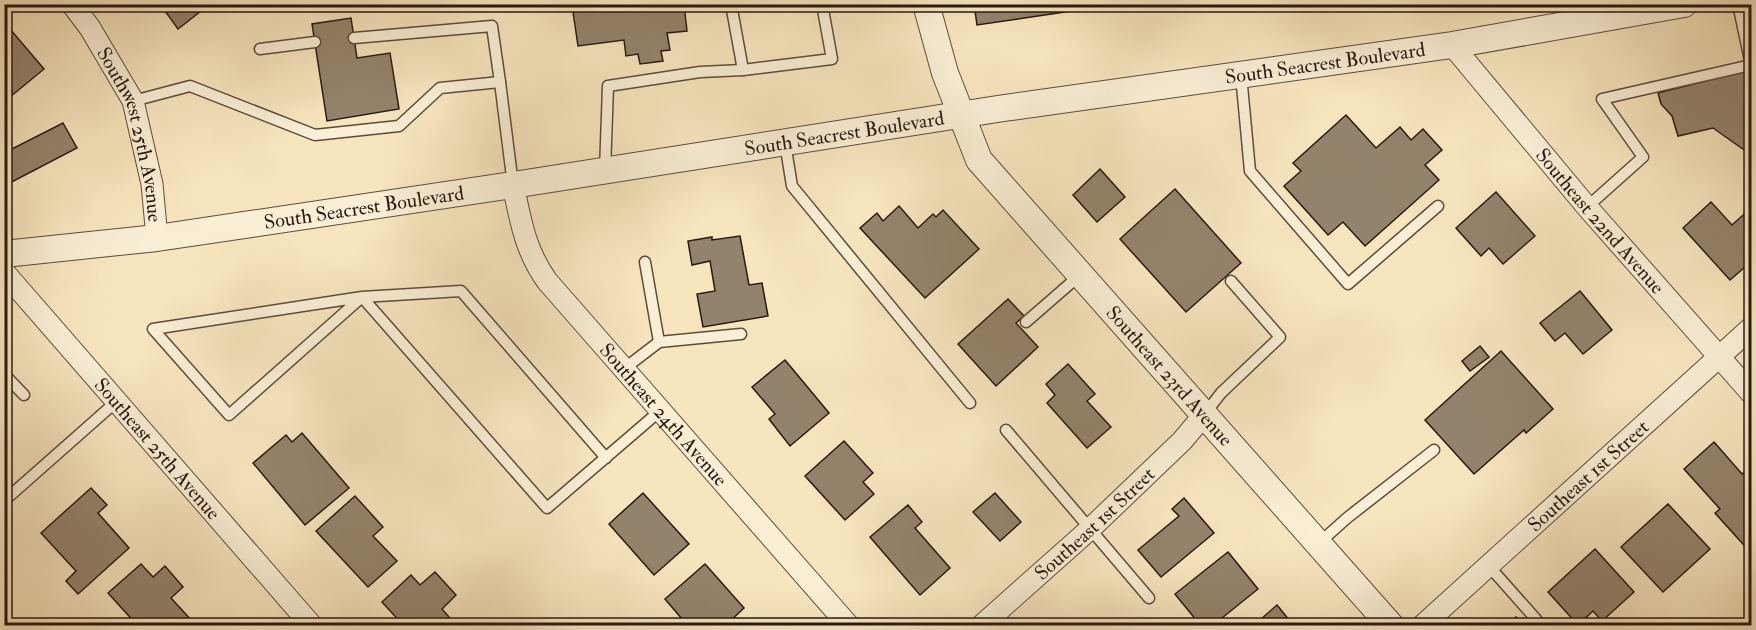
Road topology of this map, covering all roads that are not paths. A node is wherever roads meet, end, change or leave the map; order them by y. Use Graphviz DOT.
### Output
graph roads {
  1 [pos="72,4"];
  2 [pos="731,4"];
  3 [pos="822,4"];
  4 [pos="926,4"];
  5 [pos="1684,4"];
  6 [pos="1738,4"];
  7 [pos="354,38"];
  8 [pos="315,42"];
  9 [pos="1452,45"];
  10 [pos="260,49"];
  11 [pos="743,70"];
  12 [pos="1241,74"];
  13 [pos="500,82"];
  14 [pos="133,101"];
  15 [pos="962,116"];
  16 [pos="785,143"];
  17 [pos="605,172"];
  18 [pos="513,185"];
  19 [pos="1438,206"];
  20 [pos="1587,207"];
  21 [pos="157,238"];
  22 [pos="4,254"];
  23 [pos="645,262"];
  24 [pos="4,272"];
  25 [pos="1081,275"];
  26 [pos="1231,280"];
  27 [pos="362,297"];
  28 [pos="1026,322"];
  29 [pos="1752,327"];
  30 [pos="741,334"];
  31 [pos="658,342"];
  32 [pos="1719,356"];
  33 [pos="625,368"];
  34 [pos="4,374"];
  35 [pos="1752,394"];
  36 [pos="24,395"];
  37 [pos="117,401"];
  38 [pos="970,403"];
  39 [pos="661,410"];
  40 [pos="1204,415"];
  41 [pos="1006,430"];
  42 [pos="1434,450"];
  43 [pos="606,458"];
  44 [pos="4,501"];
  45 [pos="1090,529"];
  46 [pos="1319,543"];
  47 [pos="1488,565"];
  48 [pos="1149,598"];
  49 [pos="312,626"];
  50 [pos="849,626"];
  51 [pos="981,626"];
  52 [pos="1391,626"];
  53 [pos="1422,626"];
  54 [pos="1542,626"];
  1 -- 14 [label="street, Southwest 25th Avenue"];
  2 -- 11 [label="lane"];
  3 -- 11 [label="lane"];
  4 -- 15 [label="street, Southeast 23rd Avenue"];
  5 -- 9 [label="street, South Seacrest Boulevard"];
  6 -- 20 [label="lane"];
  7 -- 13 [label="lane"];
  8 -- 10 [label="lane"];
  9 -- 12 [label="street, South Seacrest Boulevard"];
  9 -- 20 [label="street, Southeast 22nd Avenue"];
  11 -- 17 [label="lane"];
  12 -- 15 [label="street, South Seacrest Boulevard"];
  12 -- 19 [label="lane"];
  13 -- 14 [label="lane"];
  13 -- 18 [label="lane"];
  14 -- 21 [label="street, Southwest 25th Avenue"];
  15 -- 16 [label="street, South Seacrest Boulevard"];
  15 -- 25 [label="street, Southeast 23rd Avenue"];
  16 -- 17 [label="street, South Seacrest Boulevard"];
  16 -- 38 [label="lane"];
  17 -- 18 [label="street, South Seacrest Boulevard"];
  18 -- 21 [label="street, South Seacrest Boulevard"];
  18 -- 33 [label="street, Southeast 24th Avenue"];
  20 -- 32 [label="street, Southeast 22nd Avenue"];
  21 -- 22 [label="street, South Seacrest Boulevard"];
  23 -- 31 [label="lane"];
  24 -- 37 [label="street, Southeast 25th Avenue"];
  25 -- 28 [label="lane"];
  25 -- 40 [label="street, Southeast 23rd Avenue"];
  26 -- 40 [label="lane"];
  27 -- 27 [label="lane"];
  27 -- 43 [label="lane"];
  27 -- 43 [label="lane"];
  29 -- 32 [label="street, Southeast 1st Street"];
  30 -- 31 [label="lane"];
  31 -- 33 [label="lane"];
  32 -- 35 [label="street, Southeast 22nd Avenue"];
  32 -- 47 [label="street, Southeast 1st Street"];
  33 -- 39 [label="street, Southeast 24th Avenue"];
  34 -- 36 [label="lane"];
  37 -- 44 [label="lane"];
  37 -- 49 [label="street, Southeast 25th Avenue"];
  39 -- 43 [label="lane"];
  39 -- 50 [label="street, Southeast 24th Avenue"];
  40 -- 45 [label="street, Southeast 1st Street"];
  40 -- 46 [label="street, Southeast 23rd Avenue"];
  41 -- 45 [label="lane"];
  42 -- 46 [label="lane"];
  45 -- 48 [label="lane"];
  45 -- 51 [label="street, Southeast 1st Street"];
  46 -- 52 [label="street, Southeast 23rd Avenue"];
  47 -- 53 [label="street, Southeast 1st Street"];
  47 -- 54 [label="lane"];
}
